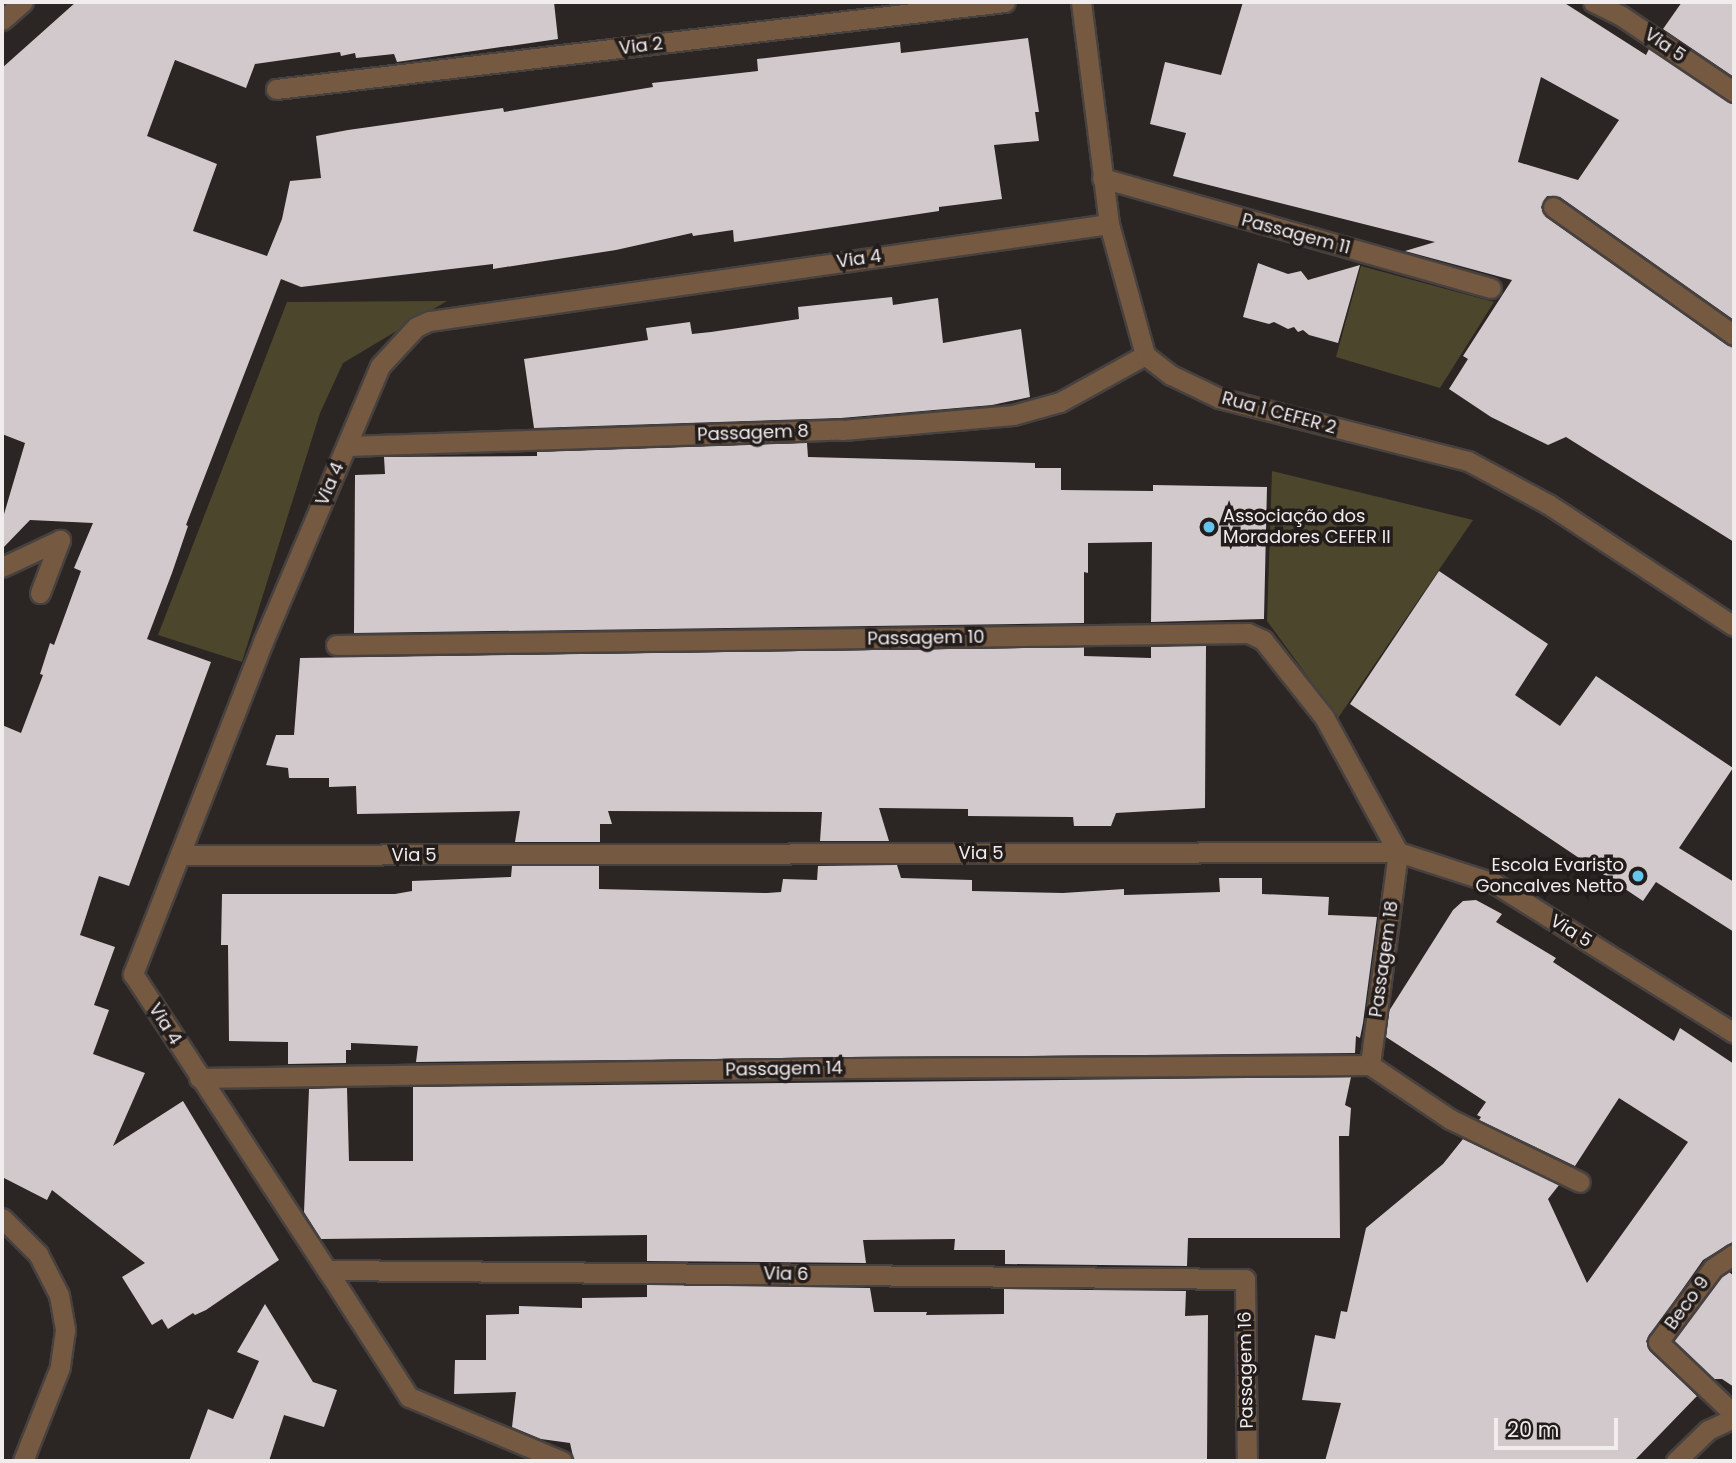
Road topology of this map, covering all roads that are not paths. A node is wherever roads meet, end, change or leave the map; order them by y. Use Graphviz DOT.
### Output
graph roads {
  1 [pos="23,2"];
  2 [pos="1005,2"];
  3 [pos="1081,2"];
  4 [pos="1593,2"];
  5 [pos="2,20"];
  6 [pos="276,89"];
  7 [pos="1734,92"];
  8 [pos="1102,178"];
  9 [pos="1553,207"];
  10 [pos="1109,224"];
  11 [pos="1491,288"];
  12 [pos="1734,335"];
  13 [pos="1145,355"];
  14 [pos="347,446"];
  15 [pos="2,567"];
  16 [pos="40,593"];
  17 [pos="1734,626"];
  18 [pos="336,645"];
  19 [pos="1398,852"];
  20 [pos="180,855"];
  21 [pos="1734,1033"];
  22 [pos="1370,1065"];
  23 [pos="199,1078"];
  24 [pos="1580,1182"];
  25 [pos="2,1218"];
  26 [pos="1734,1254"];
  27 [pos="327,1270"];
  28 [pos="1245,1279"];
  29 [pos="1734,1416"];
  30 [pos="23,1461"];
  31 [pos="562,1461"];
  32 [pos="1247,1461"];
  33 [pos="1676,1461"];
  1 -- 5 [label="street"];
  2 -- 6 [label="street, Via 2"];
  3 -- 8 [label="street"];
  4 -- 7 [label="street, Via 5"];
  8 -- 10 [label="street"];
  8 -- 11 [label="street, Passagem 11"];
  9 -- 12 [label="street"];
  10 -- 13 [label="street"];
  10 -- 14 [label="street, Via 4"];
  13 -- 14 [label="street, Passagem 8"];
  13 -- 17 [label="street, Rua 1 CEFER 2"];
  14 -- 20 [label="street, Via 4"];
  15 -- 16 [label="street"];
  18 -- 19 [label="street, Passagem 10"];
  19 -- 20 [label="street, Via 5"];
  19 -- 21 [label="street, Via 5"];
  19 -- 22 [label="street, Passagem 18"];
  20 -- 23 [label="street, Via 4"];
  22 -- 23 [label="street, Passagem 14"];
  22 -- 24 [label="street"];
  23 -- 27 [label="street, Via 4"];
  25 -- 30 [label="street"];
  26 -- 29 [label="street, Beco 9"];
  27 -- 28 [label="street, Via 6"];
  27 -- 31 [label="street, Via 4"];
  28 -- 32 [label="street, Passagem 16"];
  29 -- 33 [label="street"];
}
